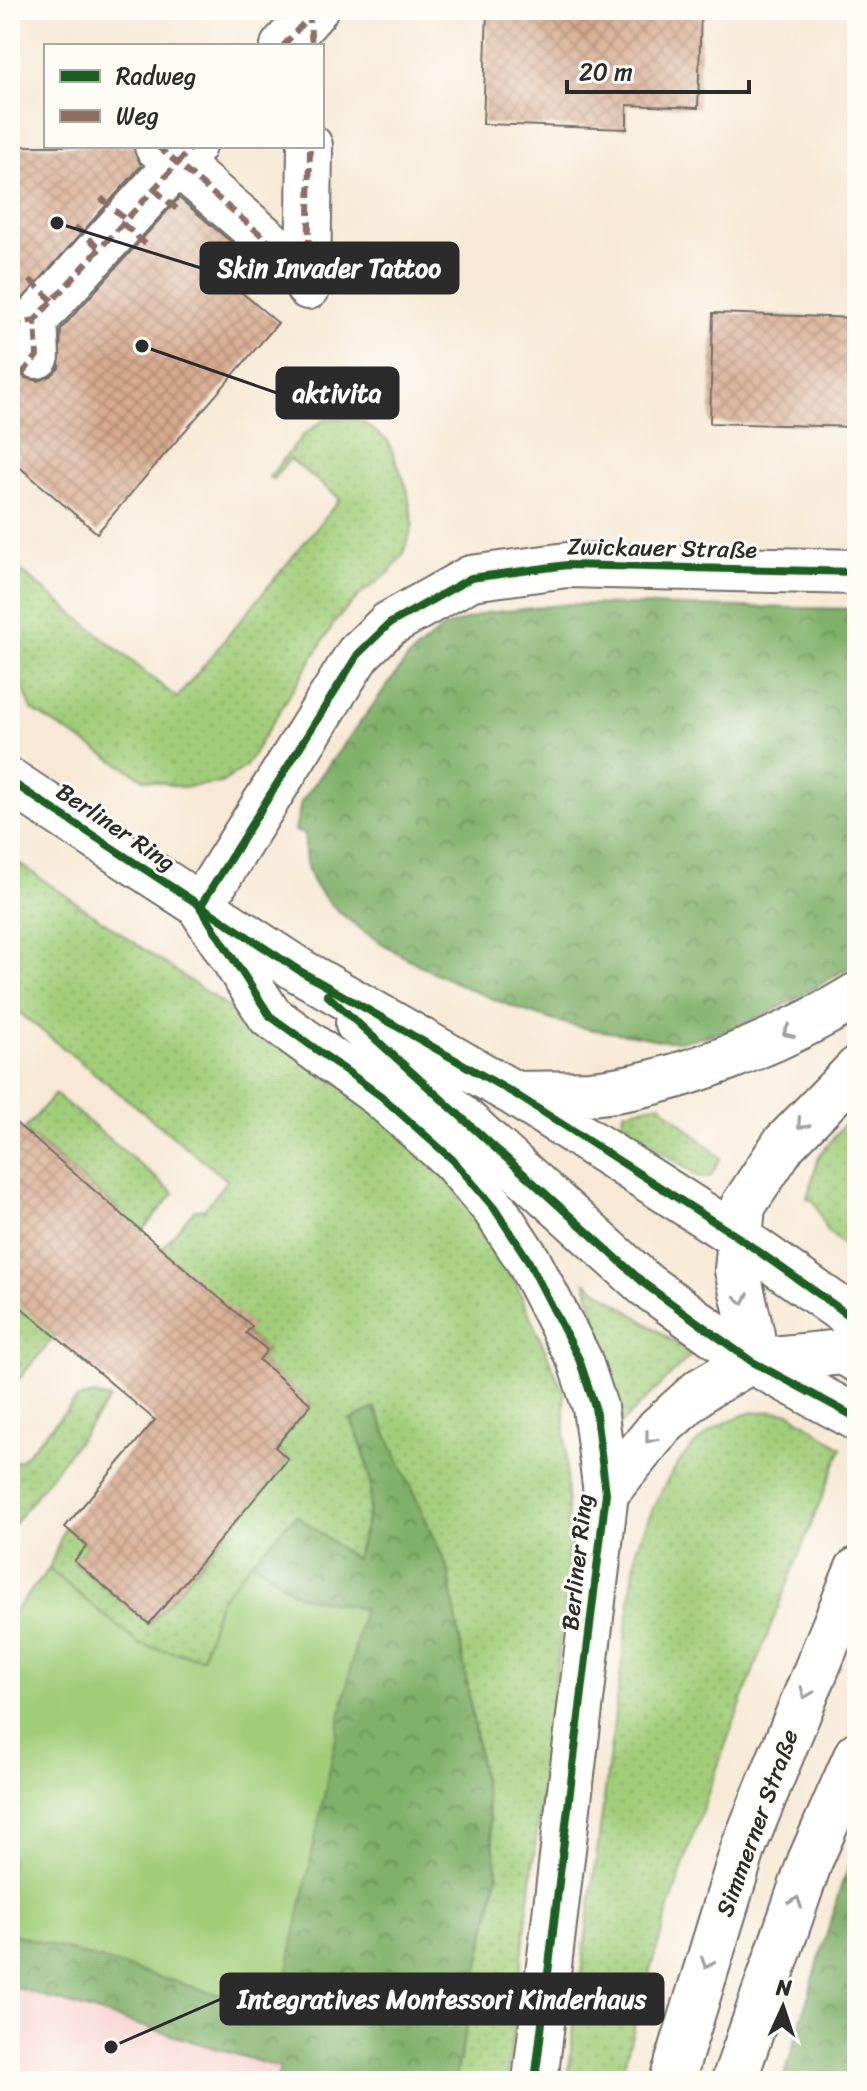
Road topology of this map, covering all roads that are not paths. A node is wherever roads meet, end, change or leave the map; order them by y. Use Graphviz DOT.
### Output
graph roads {
  1 [pos="312,20"];
  2 [pos="285,44"];
  3 [pos="310,148"];
  4 [pos="139,202"];
  5 [pos="33,316"];
  6 [pos="857,572"];
  7 [pos="10,781"];
  8 [pos="200,907"];
  9 [pos="300,971"];
  10 [pos="857,995"];
  11 [pos="857,1069"];
  12 [pos="515,1094"];
  13 [pos="738,1237"];
  14 [pos="857,1321"];
  15 [pos="857,1360"];
  16 [pos="751,1361"];
  17 [pos="857,1418"];
  18 [pos="606,1493"];
  19 [pos="857,1570"];
  20 [pos="857,1754"];
  21 [pos="535,2081"];
  22 [pos="672,2081"];
  23 [pos="734,2081"];
  1 -- 2 [label="street"];
  3 -- 4 [label="street"];
  4 -- 5 [label="street"];
  6 -- 8 [label="street, Zwickauer Straße"];
  7 -- 8 [label="street, Berliner Ring"];
  8 -- 9 [label="street, Berliner Ring"];
  8 -- 18 [label="street, Berliner Ring"];
  9 -- 12 [label="street, Berliner Ring"];
  9 -- 16 [label="street, Berliner Ring"];
  10 -- 12 [label="street, one-way"];
  11 -- 13 [label="street, one-way"];
  12 -- 13 [label="street, Berliner Ring"];
  13 -- 14 [label="street, Berliner Ring"];
  13 -- 16 [label="street, one-way"];
  15 -- 16 [label="street, Berliner Ring"];
  16 -- 17 [label="street, Berliner Ring"];
  16 -- 18 [label="street, Berliner Ring, one-way"];
  18 -- 21 [label="street, Berliner Ring"];
  19 -- 22 [label="street, Simmerner Straße, one-way"];
  23 -- 20 [label="street, one-way"];
}
